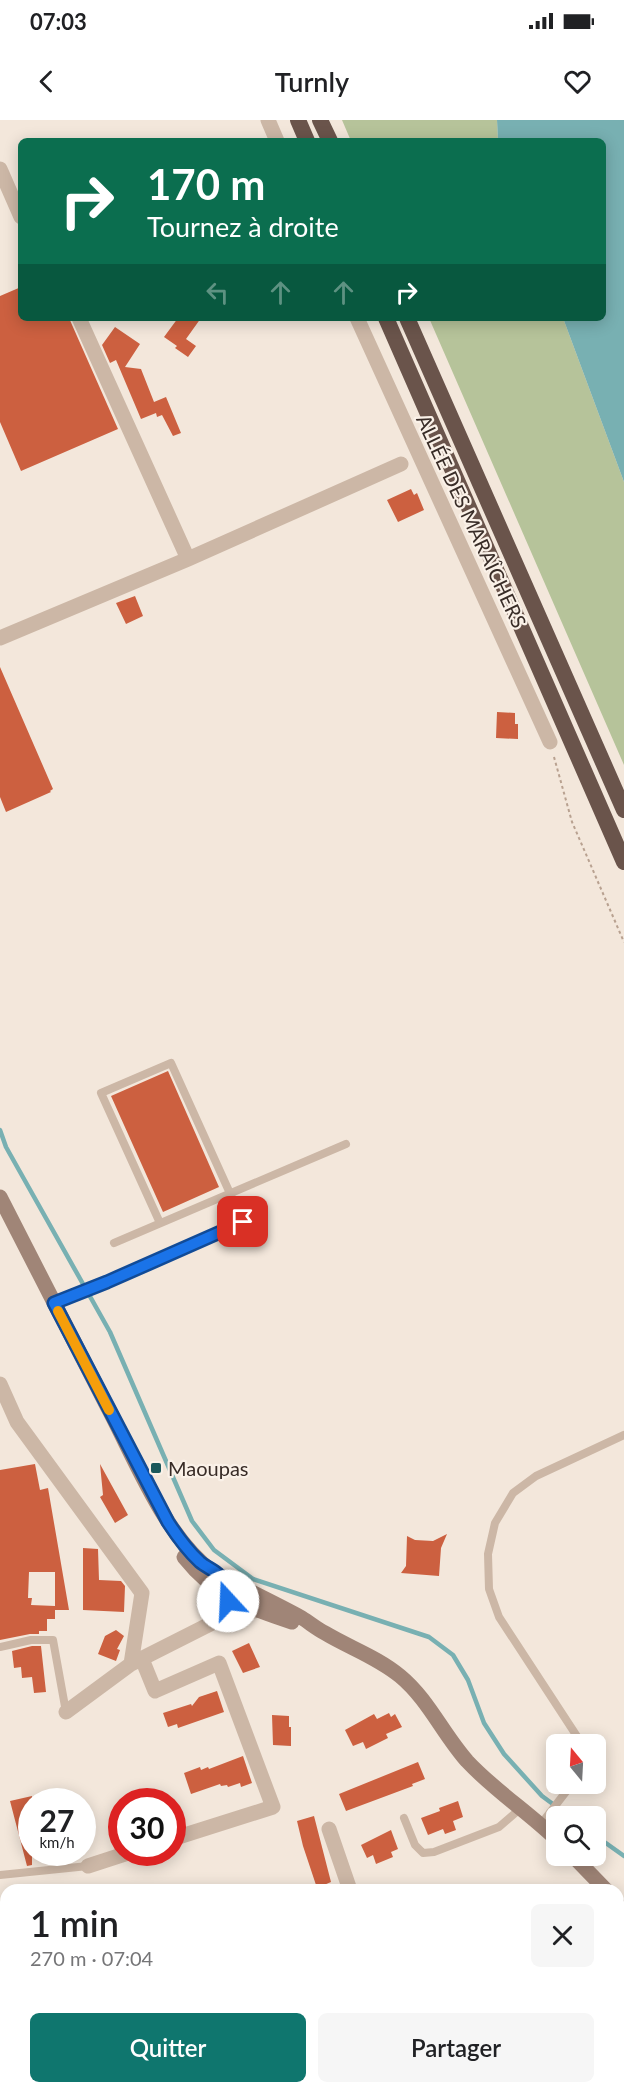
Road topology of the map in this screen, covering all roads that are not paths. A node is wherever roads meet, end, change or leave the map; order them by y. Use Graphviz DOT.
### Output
graph roads {
  1 [pos="268,120"];
  2 [pos="298,120"];
  3 [pos="320,120"];
  4 [pos="276,138"];
  5 [pos="307,138"];
  6 [pos="329,138"];
  7 [pos="0,169"];
  8 [pos="18,210"];
  9 [pos="80,321"];
  10 [pos="358,321"];
  11 [pos="387,321"];
  12 [pos="409,321"];
  13 [pos="401,464"];
  14 [pos="188,559"];
  15 [pos="0,638"];
  16 [pos="550,742"];
  17 [pos="624,810"];
  18 [pos="624,862"];
  19 [pos="346,1144"];
  20 [pos="230,1194"];
  21 [pos="0,1197"];
  22 [pos="252,1218"];
  23 [pos="243,1222"];
  24 [pos="160,1223"];
  25 [pos="114,1243"];
  26 [pos="54,1303"];
  27 [pos="0,1384"];
  28 [pos="624,1435"];
  29 [pos="168,1522"];
  30 [pos="221,1576"];
  31 [pos="200,1577"];
  32 [pos="226,1594"];
  33 [pos="273,1604"];
  34 [pos="207,1609"];
  35 [pos="259,1610"];
  36 [pos="226,1616"];
  37 [pos="195,1631"];
  38 [pos="324,1633"];
  39 [pos="0,1647"];
  40 [pos="136,1661"];
  41 [pos="66,1712"];
  42 [pos="575,1734"];
  43 [pos="564,1794"];
  44 [pos="522,1807"];
  45 [pos="404,1818"];
  46 [pos="541,1824"];
  47 [pos="329,1829"];
  48 [pos="546,1829"];
  49 [pos="186,1835"];
  50 [pos="88,1866"];
  51 [pos="583,1866"];
  52 [pos="0,1875"];
  53 [pos="348,1884"];
  54 [pos="600,1884"];
  1 -- 4 [label="street"];
  2 -- 5 [label="highway"];
  3 -- 6 [label="highway"];
  7 -- 8 [label="street"];
  9 -- 14 [label="street"];
  10 -- 16 [label="street, ALLÉE DES MARAÎCHERS"];
  11 -- 18 [label="highway"];
  12 -- 17 [label="highway"];
  13 -- 14 [label="street"];
  14 -- 15 [label="street"];
  19 -- 20 [label="lane"];
  20 -- 23 [label="lane"];
  20 -- 24 [label="lane"];
  20 -- 24 [label="lane"];
  21 -- 26 [label="main road"];
  22 -- 23 [label="lane"];
  23 -- 26 [label="lane"];
  24 -- 25 [label="lane"];
  26 -- 29 [label="main road"];
  27 -- 40 [label="street"];
  28 -- 42 [label="lane"];
  29 -- 30 [label="main road"];
  29 -- 31 [label="main road"];
  30 -- 32 [label="street"];
  30 -- 33 [label="main road"];
  31 -- 32 [label="main road"];
  31 -- 34 [label="street"];
  32 -- 33 [label="street"];
  32 -- 34 [label="street"];
  32 -- 35 [label="main road"];
  32 -- 36 [label="street"];
  33 -- 38 [label="main road"];
  34 -- 37 [label="street"];
  35 -- 36 [label="street"];
  35 -- 38 [label="main road"];
  36 -- 37 [label="street"];
  37 -- 40 [label="street"];
  38 -- 44 [label="main road"];
  39 -- 41 [label="lane"];
  40 -- 41 [label="street"];
  40 -- 49 [label="street"];
  43 -- 46 [label="lane"];
  44 -- 45 [label="lane"];
  44 -- 46 [label="main road"];
  46 -- 48 [label="main road"];
  47 -- 53 [label="street"];
  50 -- 52 [label="lane"];
  51 -- 54 [label="main road"];
}
